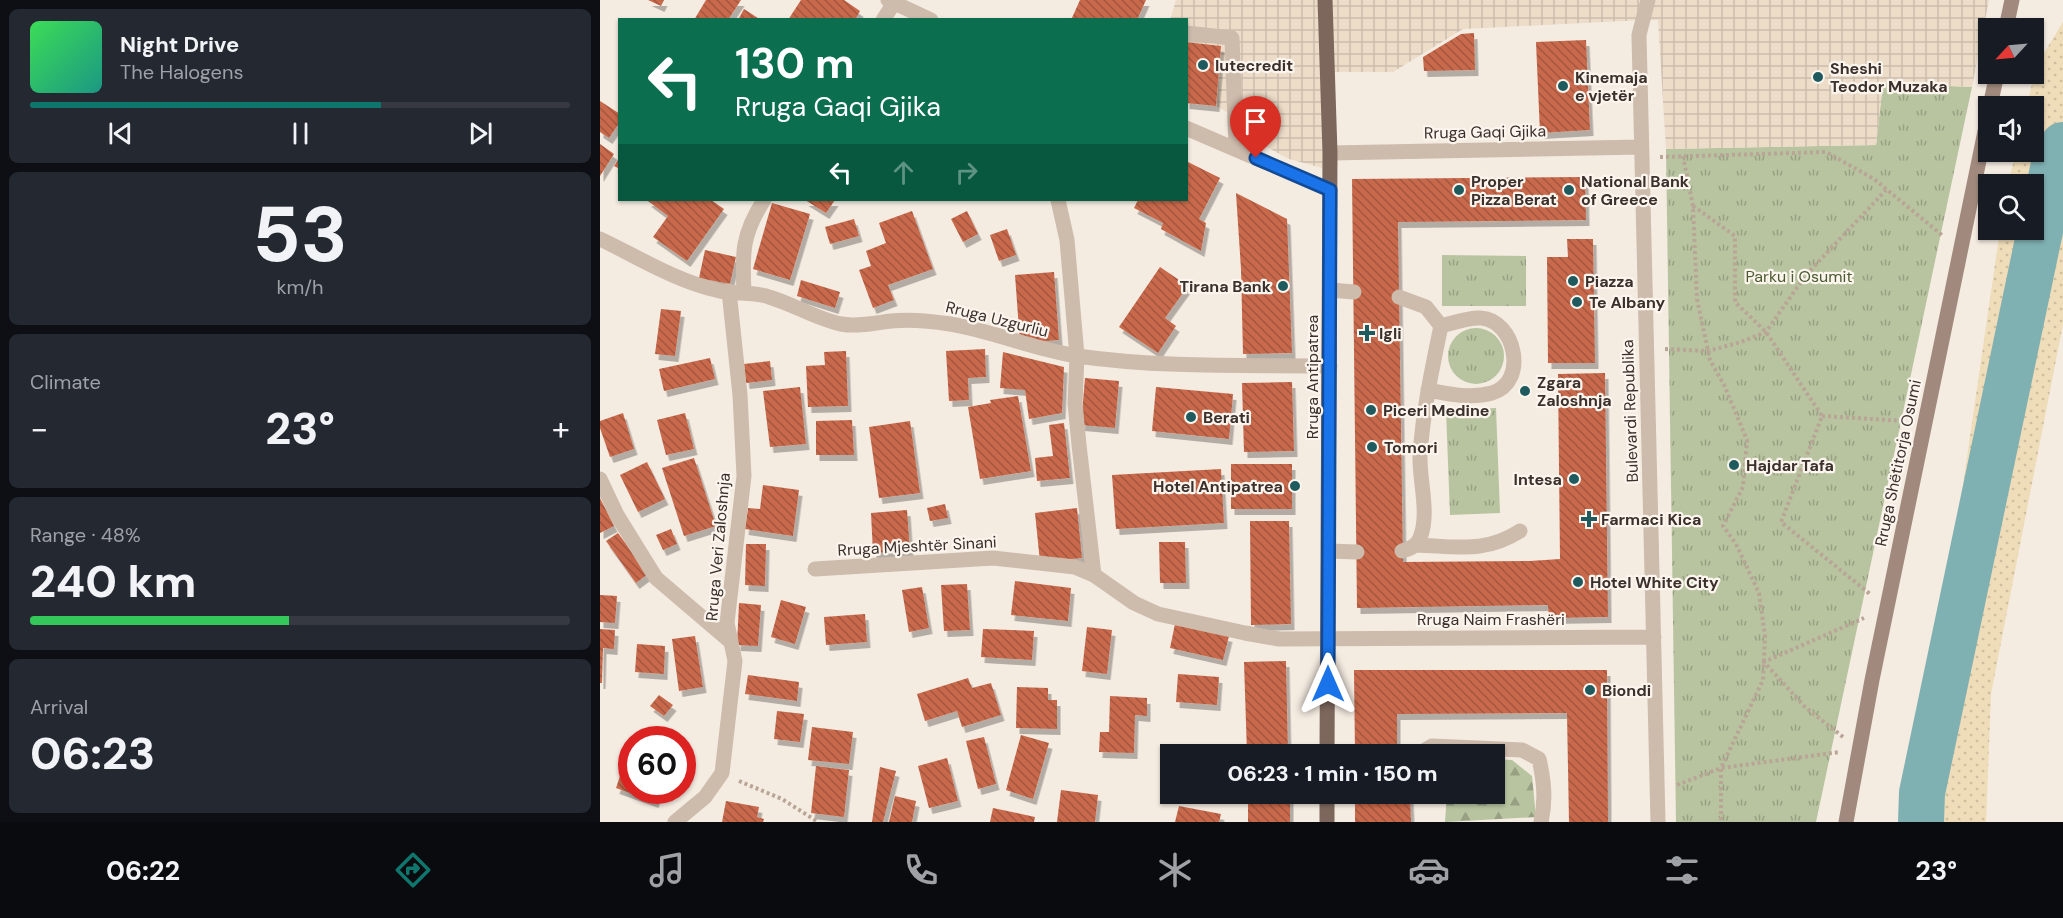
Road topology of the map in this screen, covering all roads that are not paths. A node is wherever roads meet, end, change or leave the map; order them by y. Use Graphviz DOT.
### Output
graph roads {
  1 [pos="1325,0"];
  2 [pos="1648,0"];
  3 [pos="2012,0"];
  4 [pos="891,1"];
  5 [pos="884,18"];
  6 [pos="927,18"];
  7 [pos="2008,18"];
  8 [pos="1188,33"];
  9 [pos="1188,129"];
  10 [pos="1236,148"];
  11 [pos="1641,152"];
  12 [pos="1330,153"];
  13 [pos="1979,162"];
  14 [pos="1330,190"];
  15 [pos="763,201"];
  16 [pos="1058,201"];
  17 [pos="600,239"];
  18 [pos="1330,290"];
  19 [pos="737,292"];
  20 [pos="1354,292"];
  21 [pos="1399,297"];
  22 [pos="1441,327"];
  23 [pos="1077,356"];
  24 [pos="1330,366"];
  25 [pos="1428,390"];
  26 [pos="600,479"];
  27 [pos="1520,531"];
  28 [pos="1329,551"];
  29 [pos="1357,552"];
  30 [pos="814,569"];
  31 [pos="1094,575"];
  32 [pos="1328,638"];
  33 [pos="1654,638"];
  34 [pos="731,642"];
  35 [pos="1328,744"];
  36 [pos="1505,749"];
  37 [pos="1327,804"];
  38 [pos="675,822"];
  39 [pos="1327,822"];
  40 [pos="1541,822"];
  41 [pos="1658,822"];
  42 [pos="1846,822"];
  1 -- 12 [label="main road, Rruga Antipatrea"];
  2 -- 11 [label="street, Bulevardi Republika"];
  3 -- 7 [label="main road"];
  4 -- 5 [label="street"];
  4 -- 6 [label="street"];
  8 -- 10 [label="street"];
  9 -- 10 [label="street"];
  10 -- 14 [label="street"];
  11 -- 12 [label="street, Rruga Gaqi Gjika"];
  11 -- 33 [label="street, Bulevardi Republika"];
  12 -- 14 [label="main road, Rruga Antipatrea"];
  13 -- 42 [label="main road, Rruga Shëtitorja Osumi"];
  14 -- 18 [label="main road, Rruga Antipatrea"];
  15 -- 19 [label="street, Rruga Veri Zaloshnja"];
  16 -- 23 [label="street"];
  17 -- 19 [label="street, Rruga Uzgurliu"];
  18 -- 20 [label="street"];
  18 -- 24 [label="main road, Rruga Antipatrea"];
  19 -- 23 [label="street, Rruga Uzgurliu"];
  19 -- 34 [label="street, Rruga Veri Zaloshnja"];
  21 -- 22 [label="street"];
  22 -- 25 [label="street"];
  22 -- 25 [label="street"];
  23 -- 24 [label="street, Rruga Uzgurliu"];
  23 -- 31 [label="street"];
  24 -- 28 [label="main road, Rruga Antipatrea"];
  25 -- 27 [label="street"];
  26 -- 34 [label="street"];
  28 -- 29 [label="street"];
  28 -- 32 [label="main road, Rruga Antipatrea"];
  30 -- 31 [label="street, Rruga Mjeshtër Sinani"];
  31 -- 32 [label="street, Rruga Mjeshtër Sinani"];
  32 -- 33 [label="street, Rruga Naim Frashëri"];
  32 -- 35 [label="main road, Rruga Antipatrea"];
  33 -- 41 [label="street, Bulevardi Republika"];
  34 -- 38 [label="street, Rruga Veri Zaloshnja"];
  36 -- 40 [label="street"];
  37 -- 39 [label="main road"];
}
